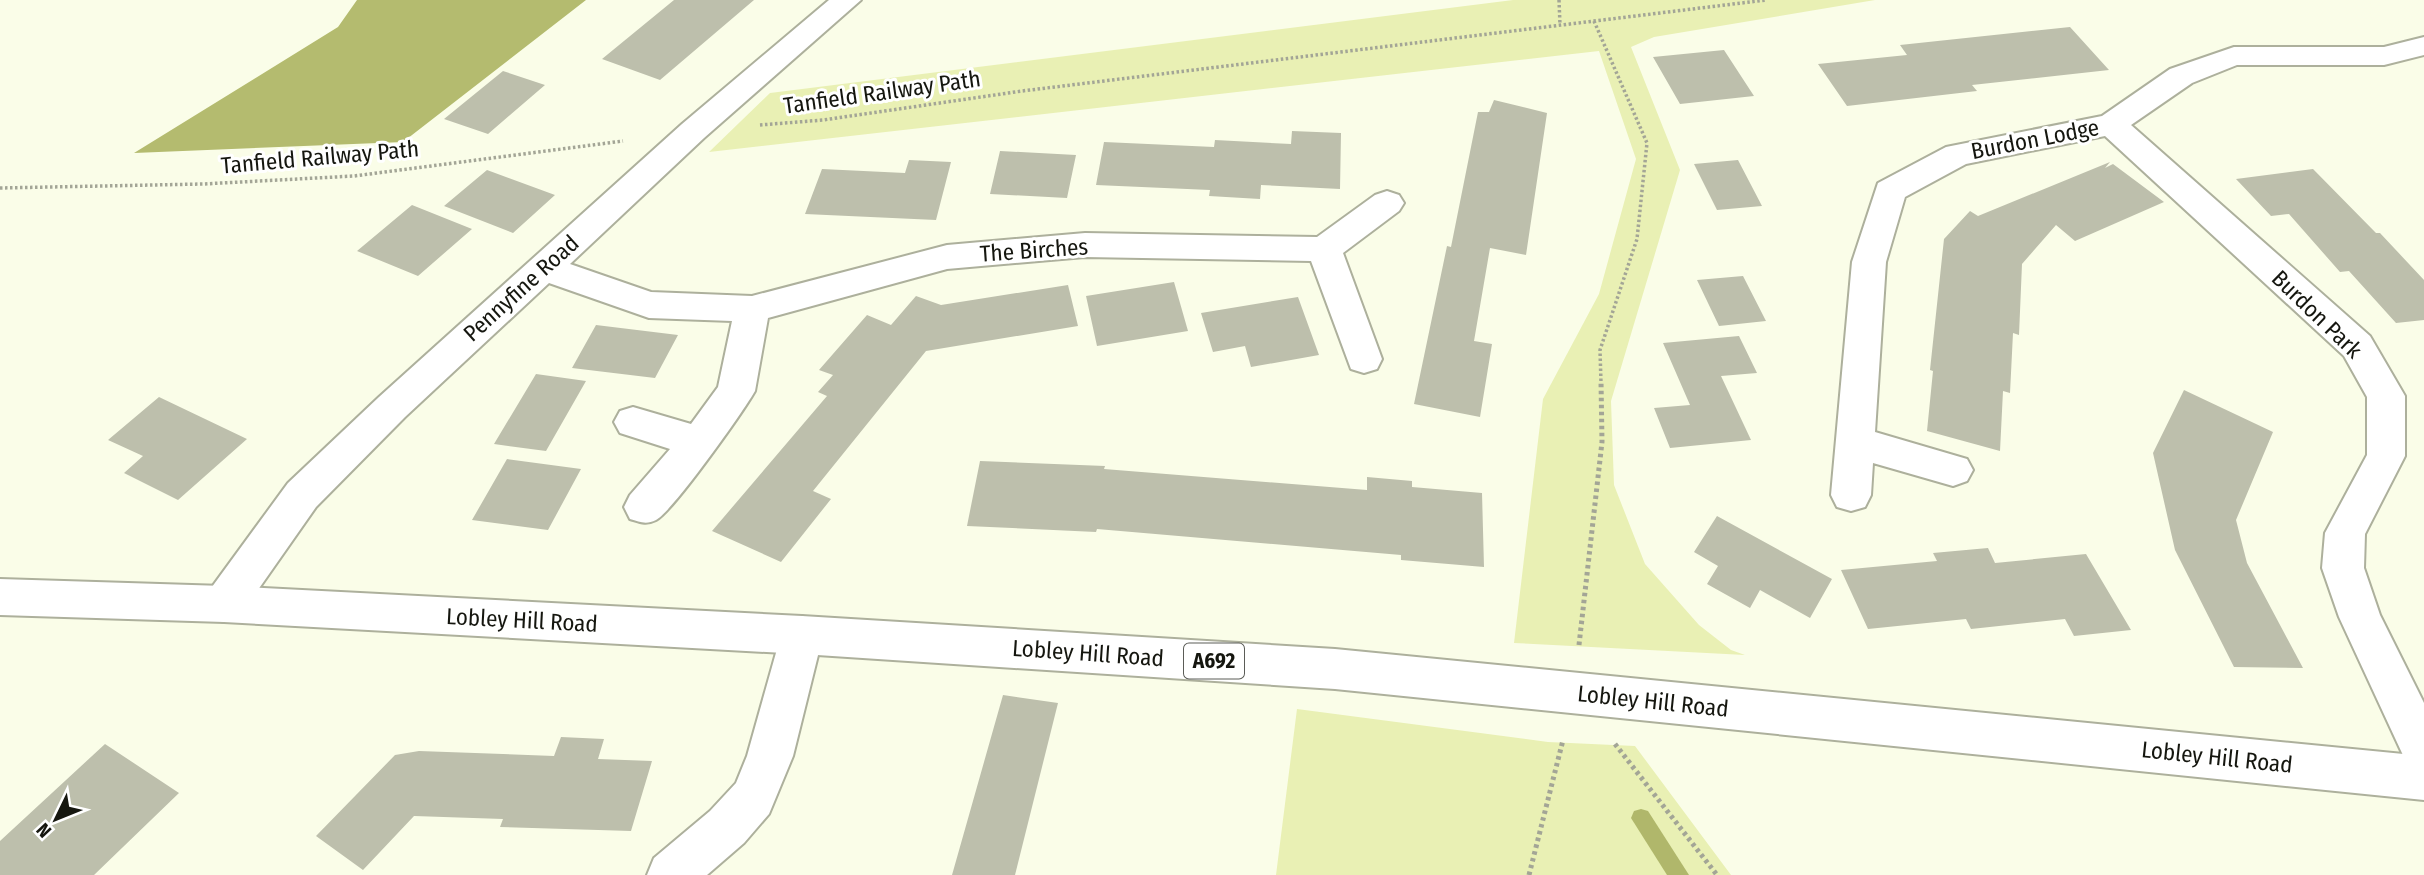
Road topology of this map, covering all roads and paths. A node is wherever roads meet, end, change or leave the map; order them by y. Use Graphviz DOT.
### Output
graph roads {
  1 [pos="847,0"];
  2 [pos="1559,0"];
  3 [pos="1766,0"];
  4 [pos="1594,21"];
  5 [pos="1560,25"];
  6 [pos="2424,46"];
  7 [pos="2111,124"];
  8 [pos="693,131"];
  9 [pos="0,188"];
  10 [pos="1387,203"];
  11 [pos="1324,249"];
  12 [pos="544,268"];
  13 [pos="752,309"];
  14 [pos="1364,359"];
  15 [pos="633,422"];
  16 [pos="699,442"];
  17 [pos="1855,442"];
  18 [pos="1953,470"];
  19 [pos="1851,495"];
  20 [pos="644,507"];
  21 [pos="0,597"];
  22 [pos="224,604"];
  23 [pos="802,635"];
  24 [pos="1576,694"];
  25 [pos="2424,751"];
  26 [pos="2424,778"];
  27 [pos="671,875"];
  28 [pos="1529,875"];
  29 [pos="1717,875"];
  1 -- 8 [label="main road, Pennyfine Road"];
  2 -- 5 [label="path"];
  3 -- 4 [label="path, Tanfield Railway Path"];
  4 -- 5 [label="path, Tanfield Railway Path"];
  4 -- 24 [label="path"];
  5 -- 8 [label="path, Tanfield Railway Path"];
  6 -- 7 [label="main road, Burdon Lodge"];
  7 -- 17 [label="main road, Burdon Lodge"];
  7 -- 25 [label="main road, Burdon Park"];
  8 -- 9 [label="path, Tanfield Railway Path"];
  8 -- 12 [label="main road, Pennyfine Road"];
  10 -- 11 [label="main road"];
  11 -- 13 [label="main road, The Birches"];
  11 -- 14 [label="main road"];
  12 -- 13 [label="main road, The Birches"];
  12 -- 22 [label="main road, Pennyfine Road"];
  13 -- 16 [label="main road"];
  15 -- 16 [label="main road"];
  16 -- 20 [label="main road"];
  17 -- 18 [label="main road"];
  17 -- 19 [label="main road, Burdon Lodge"];
  21 -- 22 [label="main road, Lobley Hill Road / A692"];
  22 -- 23 [label="main road, Lobley Hill Road / A692"];
  23 -- 24 [label="main road, Lobley Hill Road / A692"];
  23 -- 27 [label="main road"];
  24 -- 26 [label="main road, Lobley Hill Road / A692"];
  24 -- 28 [label="path"];
  24 -- 29 [label="path"];
}
